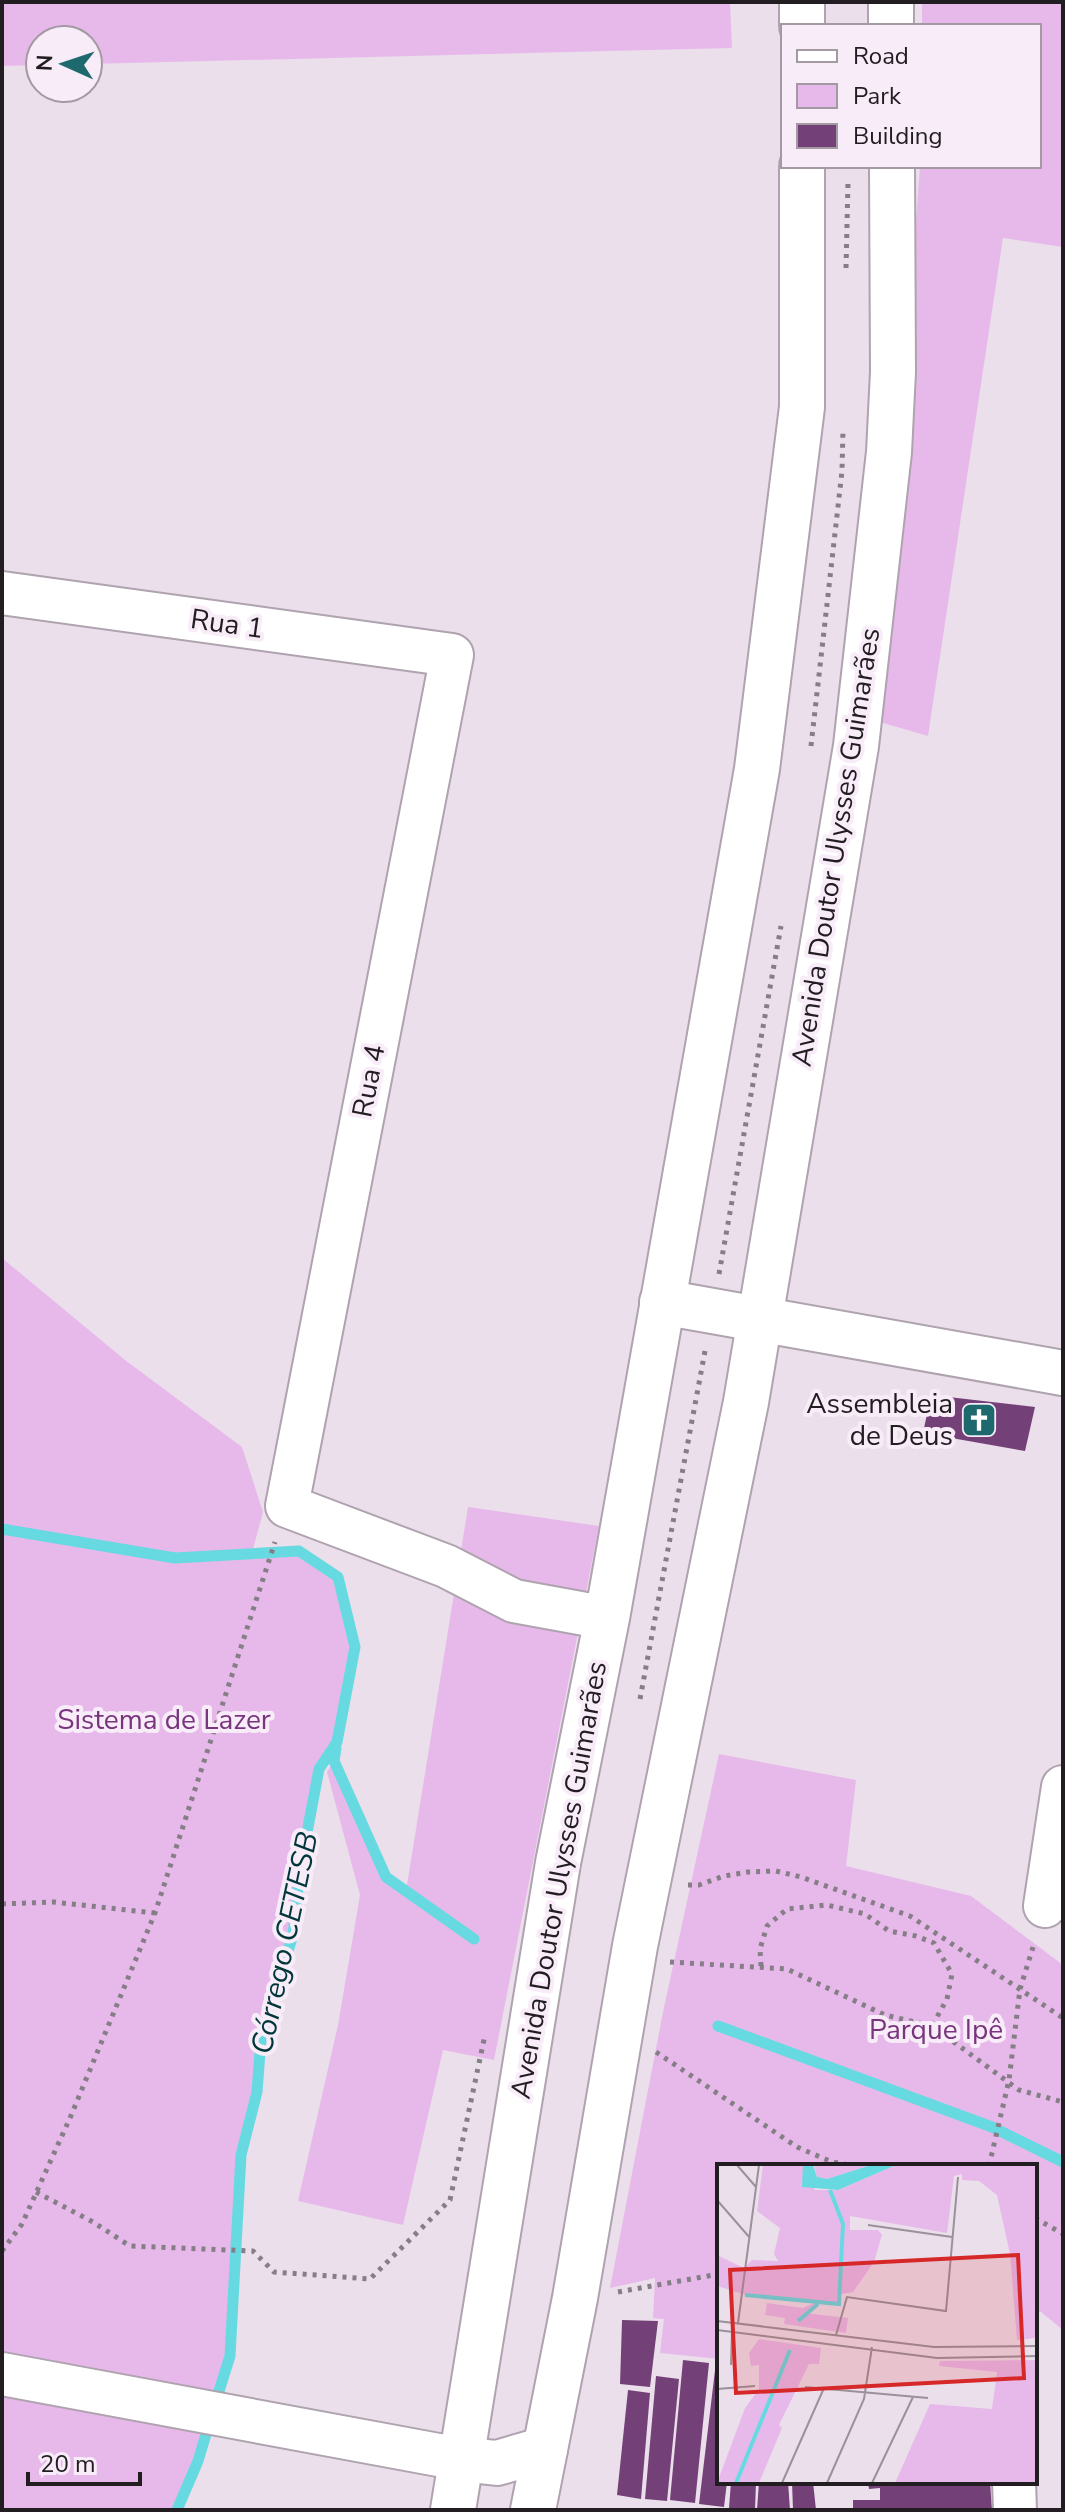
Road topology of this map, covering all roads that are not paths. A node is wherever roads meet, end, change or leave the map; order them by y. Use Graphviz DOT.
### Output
graph roads {
  1 [pos="802,2"];
  2 [pos="891,2"];
  3 [pos="802,24"];
  4 [pos="891,24"];
  5 [pos="802,168"];
  6 [pos="892,168"];
  7 [pos="2,593"];
  8 [pos="452,655"];
  9 [pos="662,1302"];
  10 [pos="761,1319"];
  11 [pos="1063,1373"];
  12 [pos="607,1618"];
  13 [pos="1063,1787"];
  14 [pos="1045,1906"];
  15 [pos="2,2374"];
  16 [pos="545,2449"];
  17 [pos="460,2459"];
  18 [pos="1014,2484"];
  19 [pos="453,2510"];
  20 [pos="533,2510"];
  21 [pos="1015,2510"];
  1 -- 3 [label="main road"];
  2 -- 4 [label="main road"];
  5 -- 9 [label="main road, Avenida Doutor Ulysses Guimarães"];
  6 -- 10 [label="main road, Avenida Doutor Ulysses Guimarães"];
  7 -- 8 [label="street, Rua 1"];
  8 -- 12 [label="street, Rua 4"];
  9 -- 10 [label="main road"];
  9 -- 12 [label="main road, Avenida Doutor Ulysses Guimarães"];
  10 -- 11 [label="main road"];
  10 -- 16 [label="main road, Avenida Doutor Ulysses Guimarães"];
  12 -- 17 [label="main road, Avenida Doutor Ulysses Guimarães"];
  13 -- 14 [label="street"];
  15 -- 17 [label="street"];
  16 -- 17 [label="main road"];
  16 -- 20 [label="main road, Avenida Doutor Ulysses Guimarães"];
  17 -- 19 [label="main road, Avenida Doutor Ulysses Guimarães"];
  18 -- 21 [label="street"];
}
